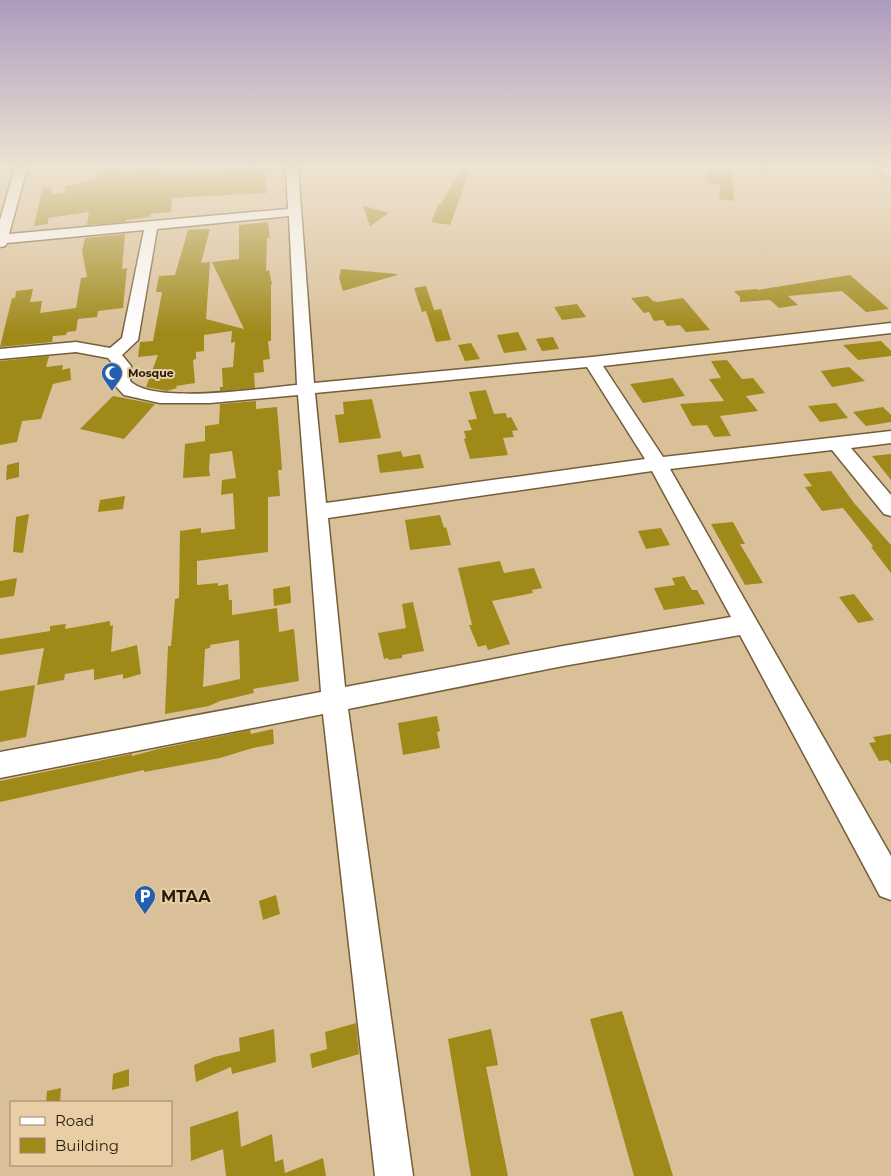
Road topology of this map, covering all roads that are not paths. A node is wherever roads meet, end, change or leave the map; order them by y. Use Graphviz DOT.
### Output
graph roads {
  1 [pos="6,223"];
  2 [pos="183,223"];
  3 [pos="295,223"];
  4 [pos="151,226"];
  5 [pos="1,241"];
  6 [pos="891,328"];
  7 [pos="0,354"];
  8 [pos="113,354"];
  9 [pos="592,362"];
  10 [pos="306,390"];
  11 [pos="891,437"];
  12 [pos="837,443"];
  13 [pos="658,464"];
  14 [pos="891,509"];
  15 [pos="317,512"];
  16 [pos="748,624"];
  17 [pos="334,700"];
  18 [pos="0,765"];
  19 [pos="891,885"];
  20 [pos="394,1176"];
  1 -- 5 [label="street"];
  2 -- 4 [label="street"];
  3 -- 10 [label="street"];
  4 -- 5 [label="street"];
  4 -- 8 [label="street"];
  6 -- 9 [label="street"];
  7 -- 8 [label="street"];
  8 -- 10 [label="street"];
  9 -- 10 [label="street"];
  9 -- 13 [label="street"];
  10 -- 15 [label="street"];
  11 -- 12 [label="street"];
  12 -- 13 [label="street"];
  12 -- 14 [label="street"];
  13 -- 15 [label="street"];
  13 -- 16 [label="street"];
  15 -- 17 [label="street"];
  16 -- 17 [label="street"];
  16 -- 19 [label="street"];
  17 -- 18 [label="street"];
  17 -- 20 [label="street"];
}
